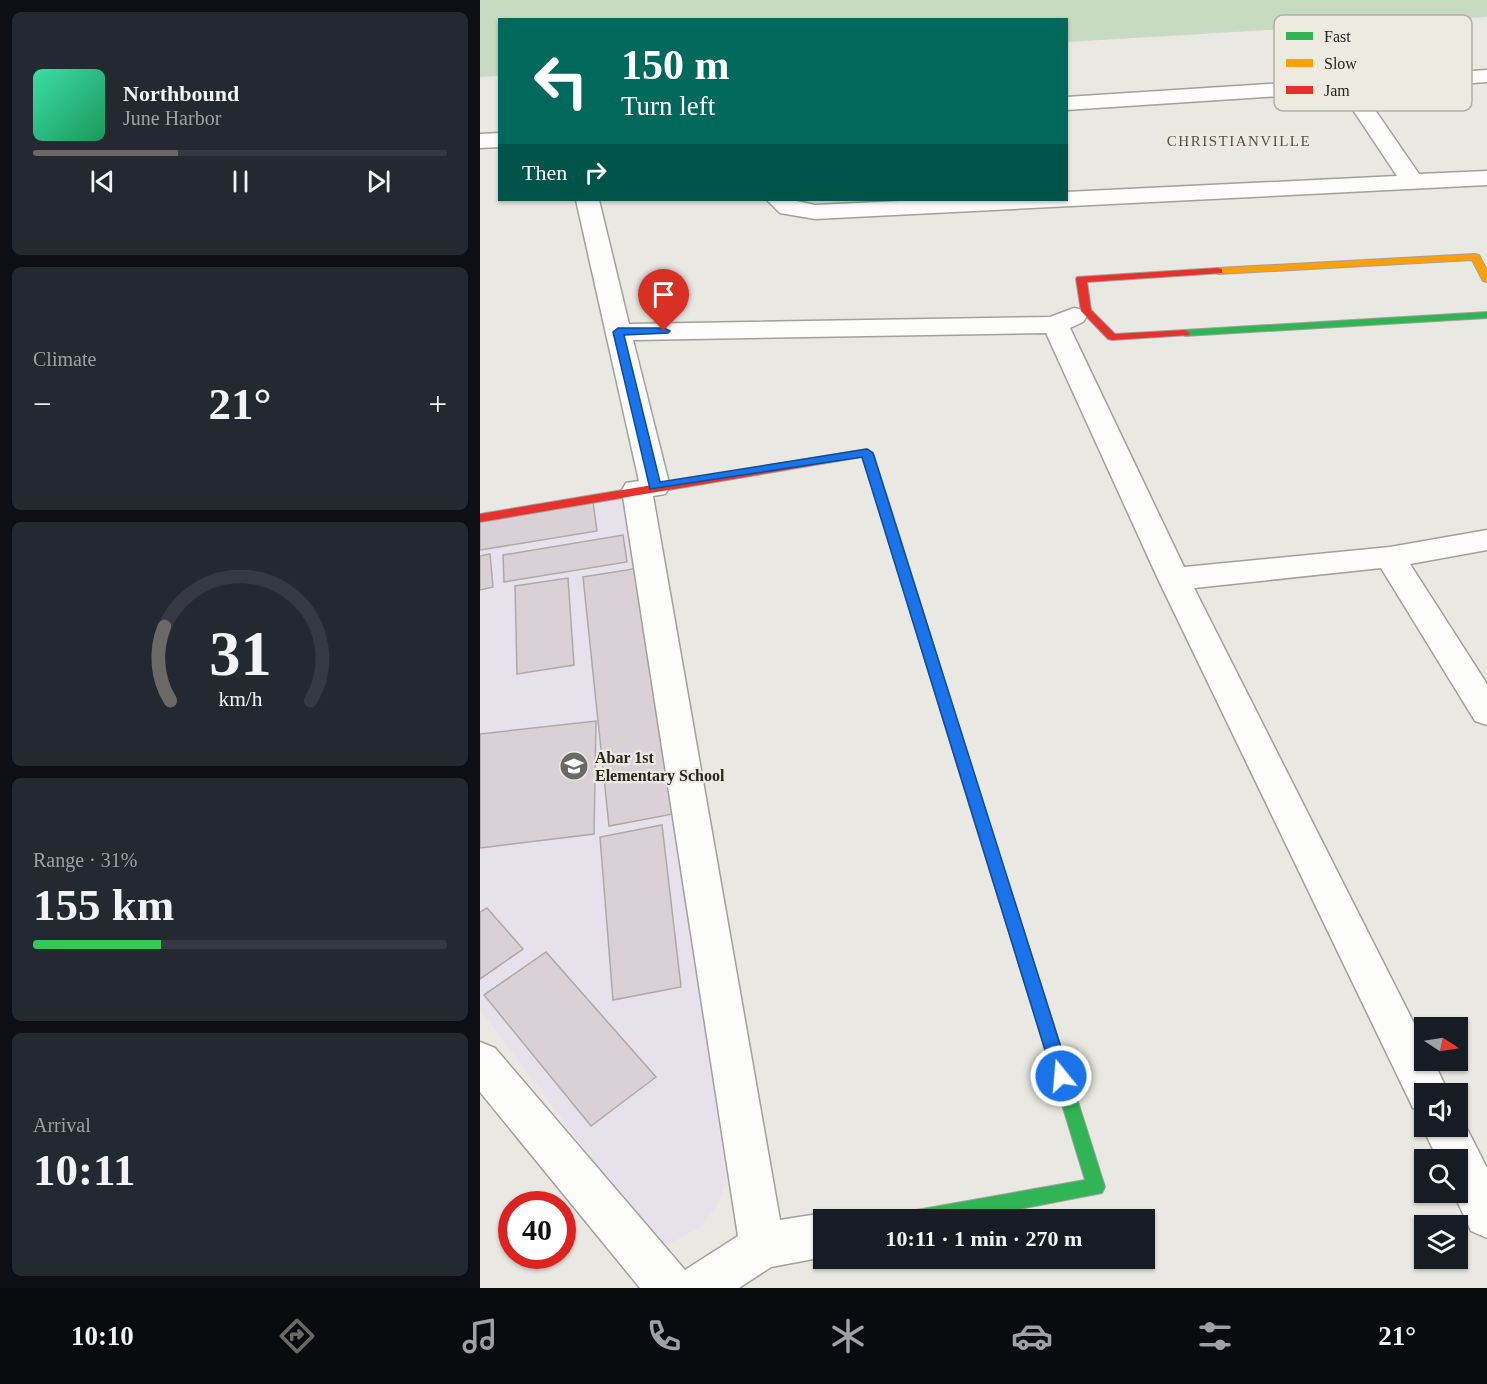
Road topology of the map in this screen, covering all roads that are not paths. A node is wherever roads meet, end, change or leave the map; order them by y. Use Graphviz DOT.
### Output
graph roads {
  1 [pos="1487,76"];
  2 [pos="1472,77"];
  3 [pos="1274,90"];
  4 [pos="1068,104"];
  5 [pos="1364,111"];
  6 [pos="498,140"];
  7 [pos="480,141"];
  8 [pos="1487,178"];
  9 [pos="1412,182"];
  10 [pos="1068,199"];
  11 [pos="587,201"];
  12 [pos="780,201"];
  13 [pos="1034,201"];
  14 [pos="1487,279"];
  15 [pos="1086,311"];
  16 [pos="1487,315"];
  17 [pos="1055,325"];
  18 [pos="618,332"];
  19 [pos="646,488"];
  20 [pos="480,518"];
  21 [pos="1487,540"];
  22 [pos="1390,557"];
  23 [pos="1174,579"];
  24 [pos="1487,712"];
  25 [pos="480,1061"];
  26 [pos="1423,1083"];
  27 [pos="1450,1137"];
  28 [pos="1485,1207"];
  29 [pos="973,1209"];
  30 [pos="813,1237"];
  31 [pos="762,1245"];
  32 [pos="670,1288"];
  33 [pos="698,1288"];
  1 -- 2 [label="street"];
  3 -- 4 [label="street"];
  5 -- 9 [label="street"];
  6 -- 7 [label="street"];
  8 -- 9 [label="street"];
  9 -- 10 [label="street"];
  11 -- 18 [label="street"];
  12 -- 13 [label="street"];
  14 -- 15 [label="street"];
  15 -- 16 [label="street"];
  15 -- 17 [label="street"];
  17 -- 18 [label="street"];
  17 -- 23 [label="street"];
  18 -- 19 [label="street"];
  19 -- 20 [label="street"];
  19 -- 29 [label="street"];
  19 -- 31 [label="street"];
  21 -- 22 [label="street"];
  22 -- 23 [label="street"];
  22 -- 24 [label="street"];
  23 -- 26 [label="street"];
  25 -- 32 [label="street"];
  27 -- 28 [label="street"];
  30 -- 31 [label="street"];
  31 -- 33 [label="street"];
}
